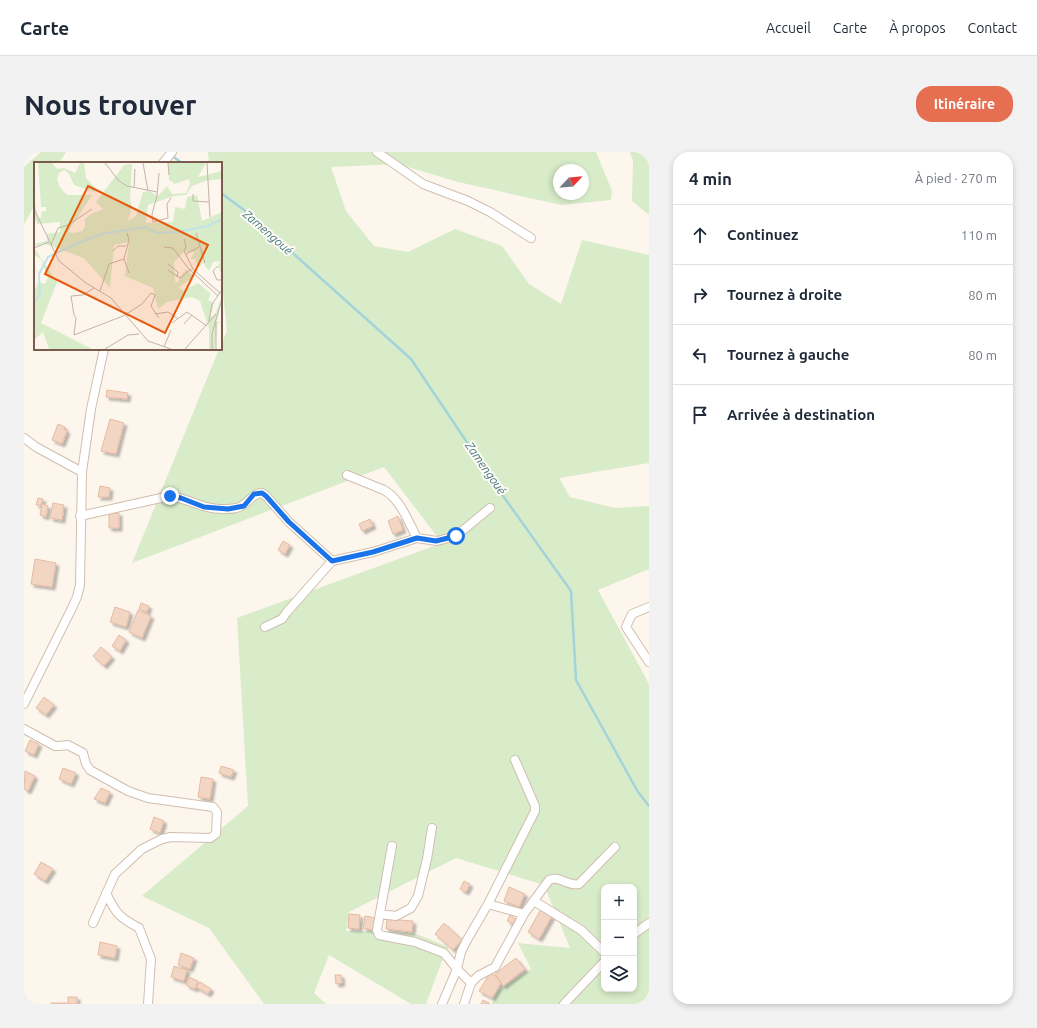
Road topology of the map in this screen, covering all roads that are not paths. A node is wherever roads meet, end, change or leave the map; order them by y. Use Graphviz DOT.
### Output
graph roads {
  1 [pos="172,152"];
  2 [pos="378,152"];
  3 [pos="164,162"];
  4 [pos="531,238"];
  5 [pos="104,350"];
  6 [pos="24,438"];
  7 [pos="82,472"];
  8 [pos="347,475"];
  9 [pos="490,508"];
  10 [pos="80,516"];
  11 [pos="417,538"];
  12 [pos="332,561"];
  13 [pos="649,607"];
  14 [pos="265,627"];
  15 [pos="649,662"];
  16 [pos="24,704"];
  17 [pos="24,729"];
  18 [pos="515,760"];
  19 [pos="432,828"];
  20 [pos="392,846"];
  21 [pos="615,847"];
  22 [pos="106,893"];
  23 [pos="534,901"];
  24 [pos="488,904"];
  25 [pos="380,914"];
  26 [pos="524,914"];
  27 [pos="93,923"];
  28 [pos="649,923"];
  29 [pos="637,932"];
  30 [pos="601,949"];
  31 [pos="601,965"];
  32 [pos="457,968"];
  33 [pos="471,983"];
  34 [pos="148,1004"];
  35 [pos="442,1004"];
  36 [pos="464,1004"];
  37 [pos="564,1004"];
  1 -- 3 [label="street"];
  2 -- 4 [label="street"];
  5 -- 7 [label="street"];
  6 -- 7 [label="street"];
  7 -- 10 [label="street"];
  8 -- 11 [label="street"];
  9 -- 11 [label="street"];
  10 -- 12 [label="street"];
  10 -- 16 [label="street"];
  11 -- 12 [label="street"];
  12 -- 14 [label="street"];
  13 -- 15 [label="street"];
  17 -- 22 [label="street"];
  18 -- 24 [label="street"];
  19 -- 25 [label="street"];
  20 -- 25 [label="street"];
  21 -- 23 [label="street"];
  22 -- 27 [label="street"];
  22 -- 34 [label="street"];
  23 -- 26 [label="street"];
  23 -- 30 [label="street"];
  24 -- 26 [label="street"];
  24 -- 32 [label="street"];
  25 -- 32 [label="street"];
  26 -- 33 [label="street"];
  28 -- 29 [label="street"];
  31 -- 37 [label="street"];
  32 -- 33 [label="street"];
  32 -- 35 [label="street"];
  33 -- 36 [label="street"];
}
